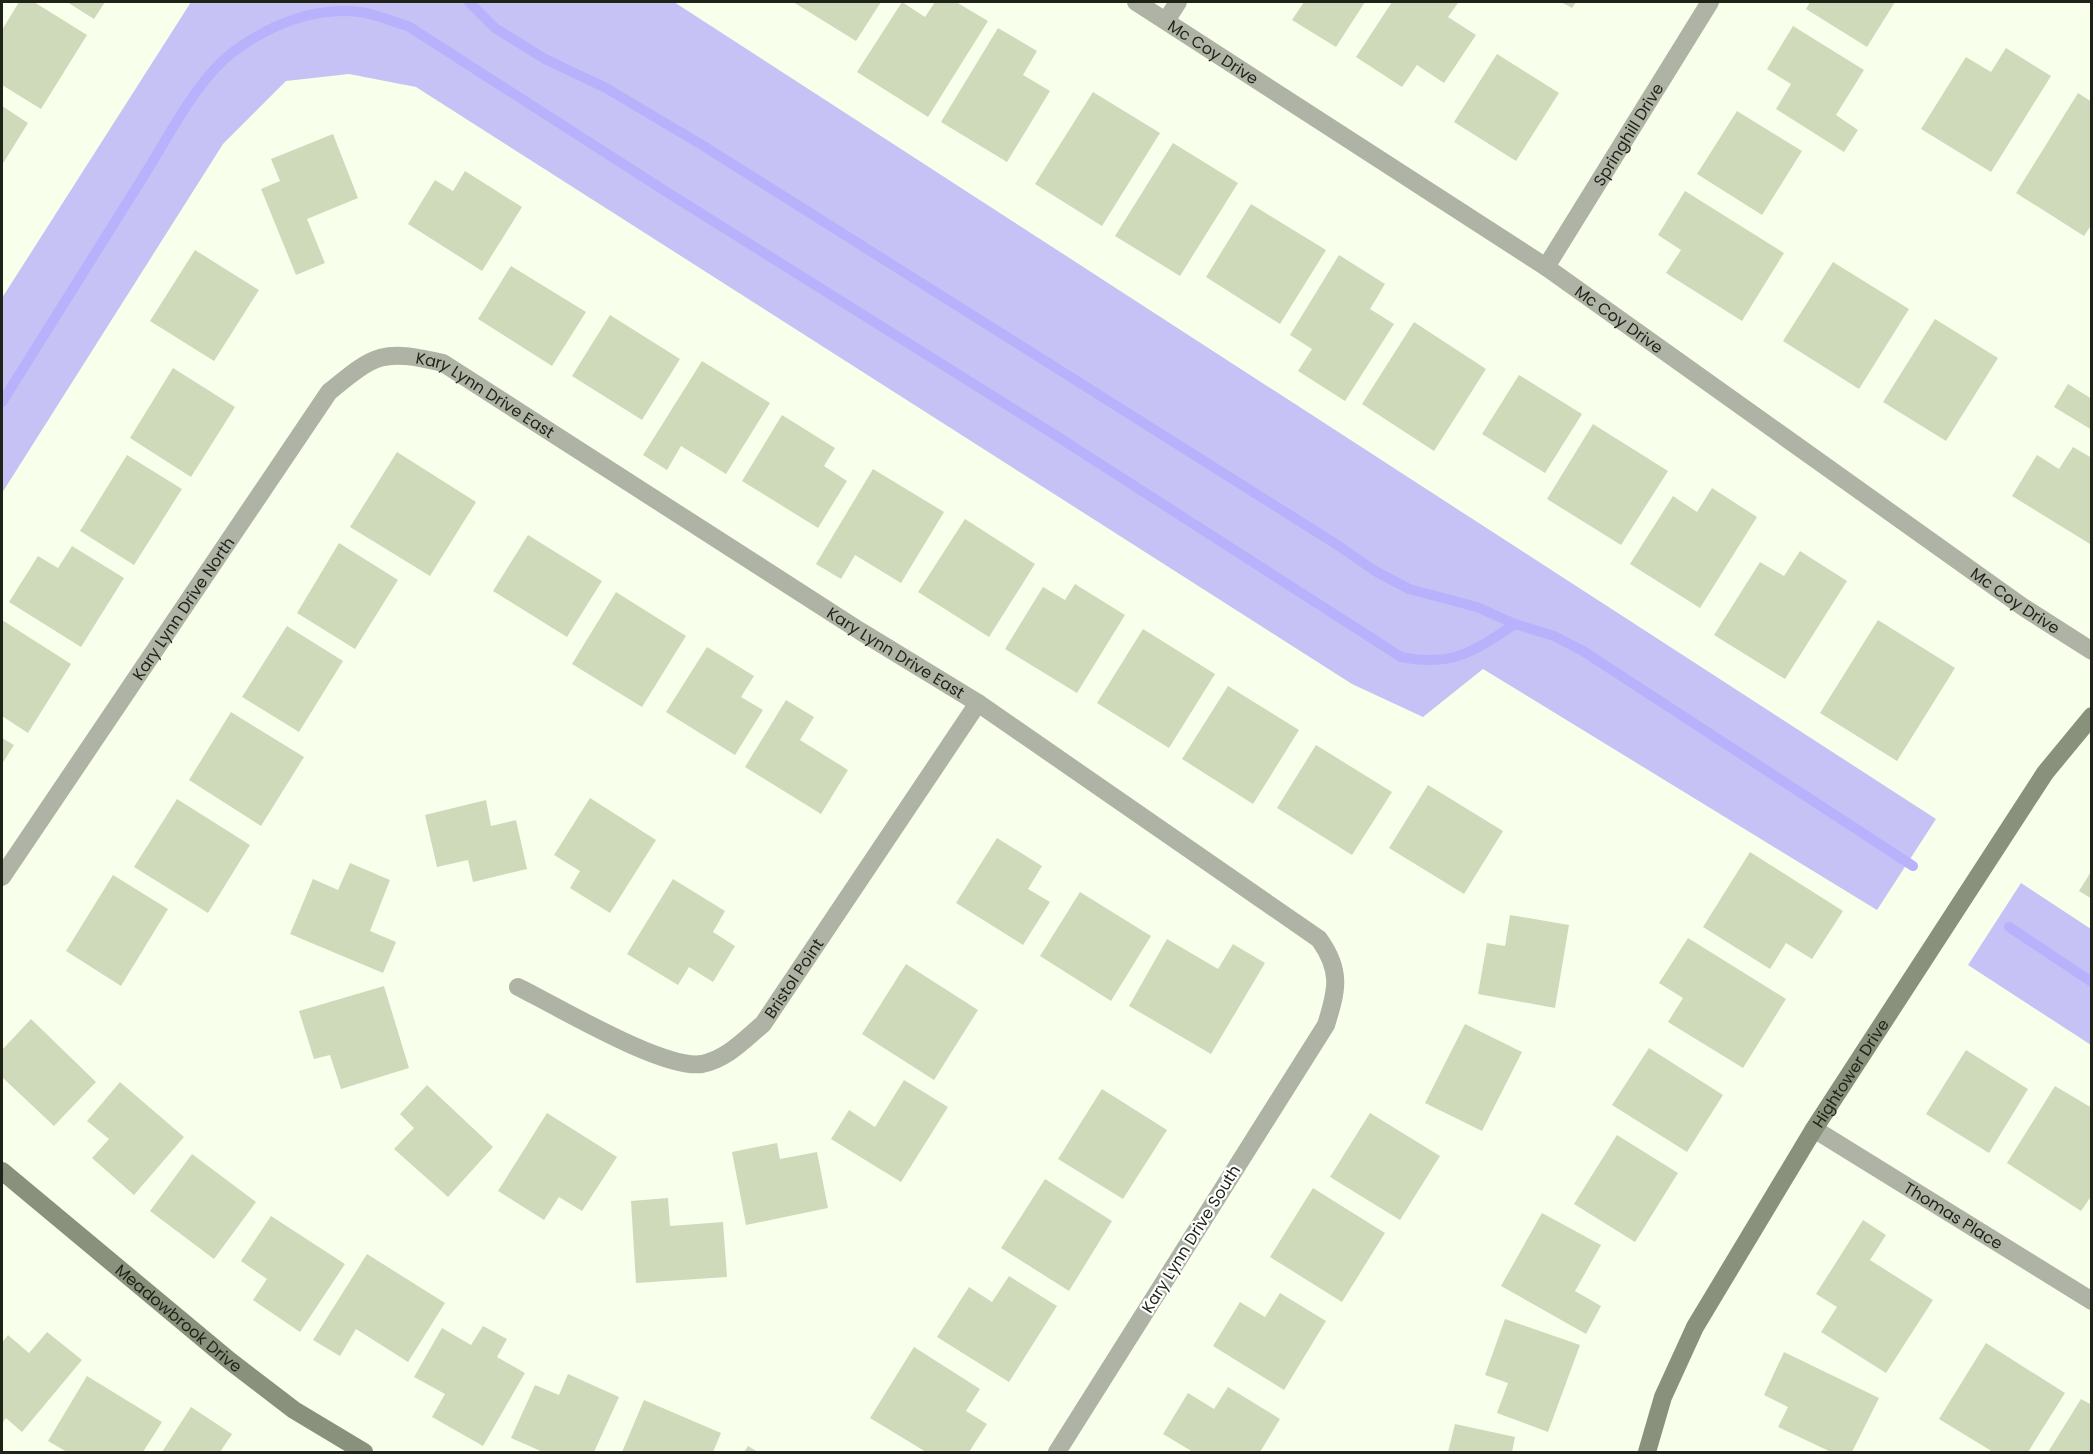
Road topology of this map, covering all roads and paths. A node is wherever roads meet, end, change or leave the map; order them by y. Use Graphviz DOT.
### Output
graph roads {
  1 [pos="1136,2"];
  2 [pos="1178,2"];
  3 [pos="1710,2"];
  4 [pos="1166,21"];
  5 [pos="1546,267"];
  6 [pos="380,356"];
  7 [pos="2091,651"];
  8 [pos="978,703"];
  9 [pos="2091,716"];
  10 [pos="2,877"];
  11 [pos="518,987"];
  12 [pos="1326,1025"];
  13 [pos="1814,1129"];
  14 [pos="2,1171"];
  15 [pos="2091,1301"];
  16 [pos="364,1452"];
  17 [pos="1057,1452"];
  18 [pos="1647,1452"];
  1 -- 4 [label="street, Mc Coy Drive"];
  2 -- 4 [label="street"];
  3 -- 5 [label="street, Springhill Drive"];
  4 -- 5 [label="street, Mc Coy Drive"];
  5 -- 7 [label="street, Mc Coy Drive"];
  6 -- 8 [label="street, Kary Lynn Drive East"];
  6 -- 10 [label="street, Kary Lynn Drive North"];
  8 -- 11 [label="street, Bristol Point"];
  8 -- 12 [label="street, Kary Lynn Drive East"];
  9 -- 13 [label="main road, Hightower Drive"];
  12 -- 17 [label="street, Kary Lynn Drive South"];
  13 -- 15 [label="street, Thomas Place"];
  13 -- 18 [label="main road, Hightower Drive"];
  14 -- 16 [label="main road, Meadowbrook Drive"];
}
